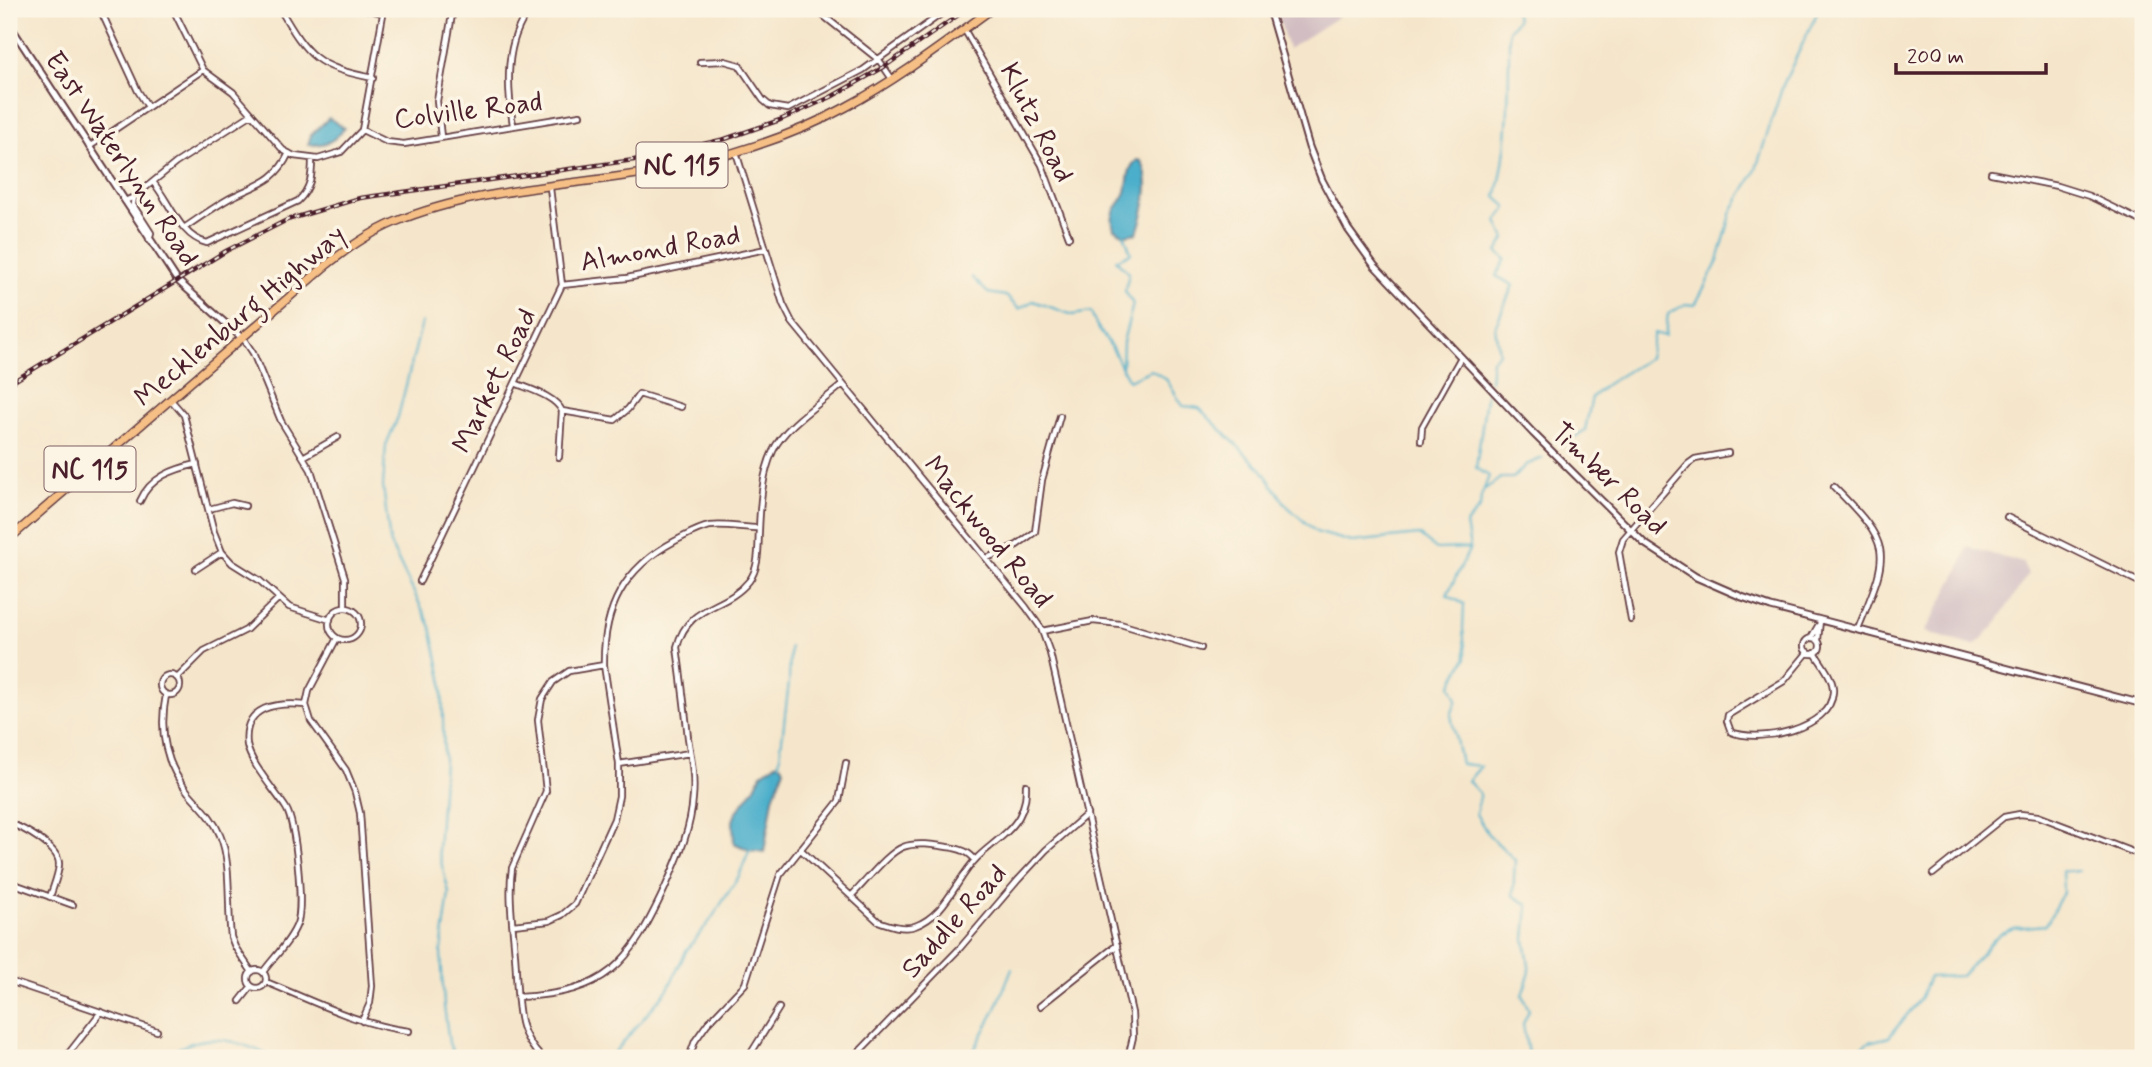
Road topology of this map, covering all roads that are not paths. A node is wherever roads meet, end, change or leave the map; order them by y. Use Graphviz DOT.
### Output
graph roads {
  1 [pos="100,9"];
  2 [pos="173,9"];
  3 [pos="366,9"];
  4 [pos="453,9"];
  5 [pos="530,9"];
  6 [pos="815,9"];
  7 [pos="948,9"];
  8 [pos="992,9"];
  9 [pos="1269,9"];
  10 [pos="283,10"];
  11 [pos="383,11"];
  12 [pos="9,24"];
  13 [pos="964,29"];
  14 [pos="879,60"];
  15 [pos="700,62"];
  16 [pos="203,70"];
  17 [pos="373,78"];
  18 [pos="892,79"];
  19 [pos="148,107"];
  20 [pos="252,114"];
  21 [pos="580,115"];
  22 [pos="513,125"];
  23 [pos="362,130"];
  24 [pos="441,137"];
  25 [pos="89,147"];
  26 [pos="736,152"];
  27 [pos="289,153"];
  28 [pos="312,159"];
  29 [pos="1991,173"];
  30 [pos="153,182"];
  31 [pos="550,188"];
  32 [pos="134,197"];
  33 [pos="124,201"];
  34 [pos="2143,222"];
  35 [pos="184,228"];
  36 [pos="1069,237"];
  37 [pos="149,239"];
  38 [pos="766,249"];
  39 [pos="562,285"];
  40 [pos="242,338"];
  41 [pos="1461,356"];
  42 [pos="515,383"];
  43 [pos="842,386"];
  44 [pos="171,399"];
  45 [pos="681,407"];
  46 [pos="562,411"];
  47 [pos="1060,416"];
  48 [pos="338,437"];
  49 [pos="1421,441"];
  50 [pos="1728,453"];
  51 [pos="303,457"];
  52 [pos="559,457"];
  53 [pos="197,464"];
  54 [pos="1834,487"];
  55 [pos="140,501"];
  56 [pos="245,506"];
  57 [pos="209,509"];
  58 [pos="2007,517"];
  59 [pos="759,528"];
  60 [pos="1630,530"];
  61 [pos="9,539"];
  62 [pos="222,552"];
  63 [pos="987,558"];
  64 [pos="196,569"];
  65 [pos="421,581"];
  66 [pos="2143,584"];
  67 [pos="278,600"];
  68 [pos="345,608"];
  69 [pos="330,620"];
  70 [pos="1631,620"];
  71 [pos="1819,623"];
  72 [pos="1858,629"];
  73 [pos="1042,631"];
  74 [pos="337,638"];
  75 [pos="1811,638"];
  76 [pos="1818,641"];
  77 [pos="1201,648"];
  78 [pos="1808,652"];
  79 [pos="1815,653"];
  80 [pos="604,665"];
  81 [pos="177,678"];
  82 [pos="166,695"];
  83 [pos="2143,704"];
  84 [pos="306,705"];
  85 [pos="690,752"];
  86 [pos="846,763"];
  87 [pos="619,764"];
  88 [pos="1026,785"];
  89 [pos="1087,814"];
  90 [pos="9,823"];
  91 [pos="800,849"];
  92 [pos="2143,856"];
  93 [pos="975,860"];
  94 [pos="1933,874"];
  95 [pos="9,882"];
  96 [pos="852,895"];
  97 [pos="50,897"];
  98 [pos="73,905"];
  99 [pos="513,925"];
  100 [pos="1117,945"];
  101 [pos="252,972"];
  102 [pos="262,972"];
  103 [pos="9,981"];
  104 [pos="266,982"];
  105 [pos="251,987"];
  106 [pos="518,997"];
  107 [pos="240,1001"];
  108 [pos="1040,1006"];
  109 [pos="779,1008"];
  110 [pos="101,1012"];
  111 [pos="362,1021"];
  112 [pos="157,1031"];
  113 [pos="409,1031"];
  114 [pos="65,1058"];
  115 [pos="542,1058"];
  116 [pos="689,1058"];
  117 [pos="748,1058"];
  118 [pos="853,1058"];
  119 [pos="1128,1058"];
  1 -- 19 [label="street"];
  2 -- 16 [label="street"];
  3 -- 11 [label="street"];
  4 -- 24 [label="street"];
  5 -- 22 [label="street"];
  6 -- 14 [label="street"];
  7 -- 14 [label="street"];
  8 -- 13 [label="main road, Mecklenburg Highway / NC 115"];
  9 -- 41 [label="street, Timber Road"];
  10 -- 17 [label="street"];
  11 -- 17 [label="street"];
  12 -- 25 [label="street, East Waterlynn Road"];
  13 -- 18 [label="main road, Mecklenburg Highway / NC 115"];
  13 -- 36 [label="street, Klutz Road"];
  14 -- 15 [label="street"];
  14 -- 18 [label="street"];
  16 -- 19 [label="street"];
  16 -- 20 [label="street"];
  17 -- 23 [label="street"];
  18 -- 26 [label="main road, Mecklenburg Highway / NC 115"];
  19 -- 25 [label="street"];
  20 -- 27 [label="street"];
  20 -- 30 [label="street"];
  21 -- 22 [label="street, Colville Road"];
  22 -- 24 [label="street, Colville Road"];
  23 -- 24 [label="street, Colville Road"];
  23 -- 28 [label="street"];
  25 -- 33 [label="street, East Waterlynn Road"];
  26 -- 31 [label="main road, Mecklenburg Highway / NC 115"];
  26 -- 38 [label="street, Mackwood Road"];
  27 -- 28 [label="street"];
  27 -- 35 [label="street"];
  28 -- 35 [label="street"];
  29 -- 34 [label="street"];
  30 -- 32 [label="street"];
  30 -- 35 [label="street"];
  31 -- 39 [label="street, Market Road"];
  31 -- 40 [label="main road, Mecklenburg Highway / NC 115"];
  32 -- 33 [label="street"];
  32 -- 37 [label="street"];
  33 -- 37 [label="street, East Waterlynn Road"];
  37 -- 40 [label="street, East Waterlynn Road"];
  38 -- 39 [label="street, Almond Road"];
  38 -- 43 [label="street, Mackwood Road"];
  39 -- 42 [label="street, Market Road"];
  40 -- 44 [label="main road, Mecklenburg Highway / NC 115"];
  40 -- 51 [label="street, East Waterlynn Road"];
  41 -- 49 [label="street"];
  41 -- 60 [label="street, Timber Road"];
  42 -- 46 [label="street"];
  42 -- 65 [label="street, Market Road"];
  43 -- 59 [label="street"];
  43 -- 63 [label="street, Mackwood Road"];
  44 -- 53 [label="street"];
  44 -- 61 [label="main road, Mecklenburg Highway / NC 115"];
  45 -- 46 [label="street"];
  46 -- 52 [label="street"];
  47 -- 63 [label="street"];
  48 -- 51 [label="street"];
  50 -- 60 [label="street"];
  51 -- 68 [label="street, East Waterlynn Road"];
  53 -- 55 [label="street"];
  53 -- 57 [label="street"];
  54 -- 72 [label="street"];
  56 -- 57 [label="street"];
  57 -- 62 [label="street"];
  58 -- 66 [label="street"];
  59 -- 80 [label="street"];
  59 -- 85 [label="street"];
  60 -- 70 [label="street"];
  60 -- 71 [label="street, Timber Road"];
  62 -- 64 [label="street"];
  62 -- 67 [label="street"];
  63 -- 73 [label="street, Mackwood Road"];
  67 -- 69 [label="street"];
  67 -- 81 [label="street"];
  68 -- 69 [label="street"];
  68 -- 74 [label="street"];
  69 -- 74 [label="street"];
  71 -- 72 [label="street, Timber Road"];
  71 -- 75 [label="street"];
  71 -- 76 [label="street"];
  72 -- 83 [label="street, Timber Road"];
  73 -- 77 [label="street"];
  73 -- 89 [label="street, Mackwood Road"];
  74 -- 84 [label="street"];
  75 -- 76 [label="street"];
  75 -- 78 [label="street"];
  76 -- 79 [label="street"];
  78 -- 79 [label="street"];
  78 -- 79 [label="street"];
  80 -- 87 [label="street"];
  80 -- 99 [label="street"];
  81 -- 82 [label="street"];
  81 -- 82 [label="street"];
  82 -- 101 [label="street"];
  84 -- 102 [label="street"];
  84 -- 111 [label="street"];
  85 -- 87 [label="street"];
  85 -- 106 [label="street"];
  86 -- 91 [label="street"];
  87 -- 99 [label="street"];
  88 -- 93 [label="street"];
  89 -- 100 [label="street, Mackwood Road"];
  89 -- 118 [label="street, Saddle Road"];
  90 -- 97 [label="street"];
  91 -- 96 [label="street"];
  91 -- 116 [label="street"];
  92 -- 94 [label="street"];
  93 -- 96 [label="street"];
  93 -- 96 [label="street"];
  95 -- 97 [label="street"];
  97 -- 98 [label="street"];
  99 -- 106 [label="street"];
  100 -- 108 [label="street"];
  100 -- 119 [label="street, Mackwood Road"];
  101 -- 102 [label="street"];
  101 -- 105 [label="street"];
  102 -- 104 [label="street"];
  103 -- 110 [label="street"];
  104 -- 105 [label="street"];
  104 -- 111 [label="street"];
  105 -- 107 [label="street"];
  106 -- 115 [label="street"];
  109 -- 117 [label="street"];
  110 -- 112 [label="street"];
  110 -- 114 [label="street"];
  111 -- 113 [label="street"];
}
